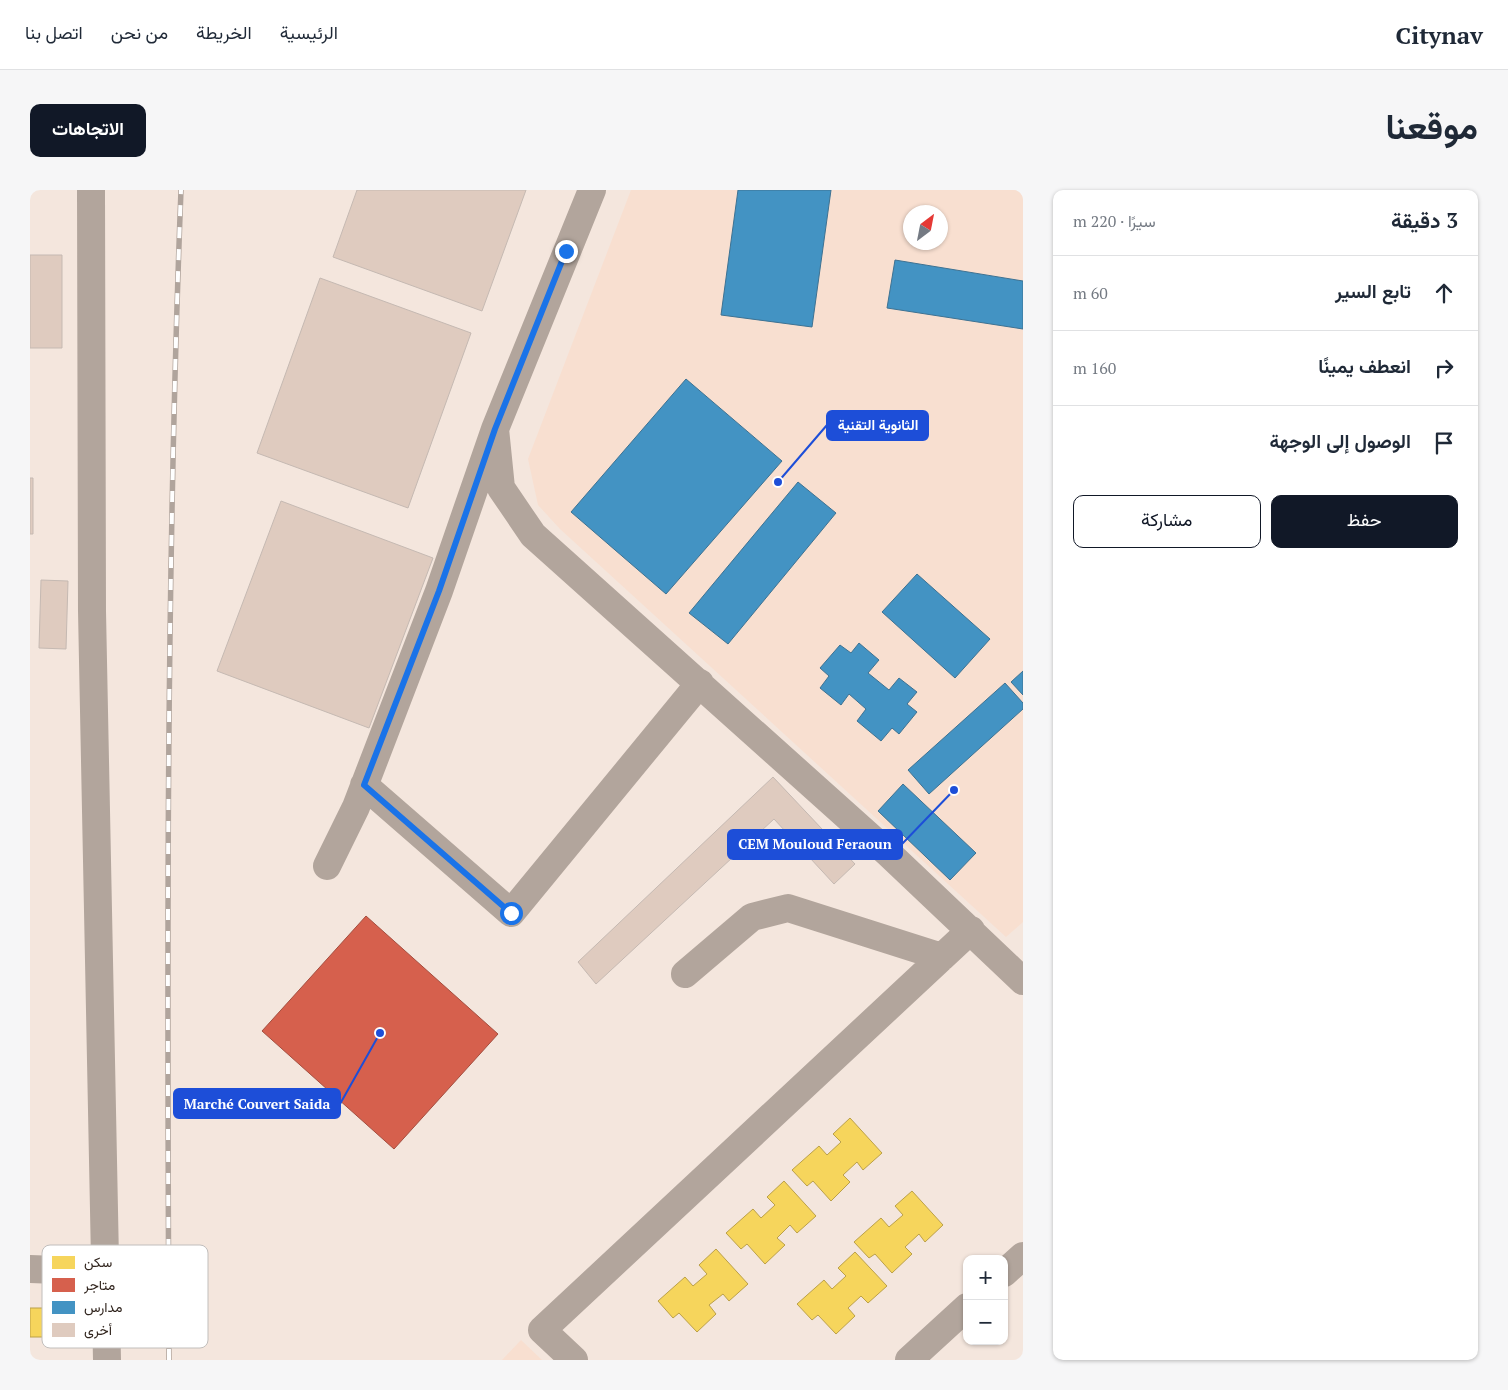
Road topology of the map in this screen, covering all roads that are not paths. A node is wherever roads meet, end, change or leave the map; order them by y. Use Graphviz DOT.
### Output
graph roads {
  1 [pos="91,190"];
  2 [pos="592,190"];
  3 [pos="495,429"];
  4 [pos="700,683"];
  5 [pos="364,785"];
  6 [pos="327,866"];
  7 [pos="971,930"];
  8 [pos="942,957"];
  9 [pos="686,974"];
  10 [pos="1023,981"];
  11 [pos="105,1245"];
  12 [pos="1023,1256"];
  13 [pos="1008,1269"];
  14 [pos="963,1311"];
  15 [pos="574,1360"];
  16 [pos="909,1360"];
  1 -- 11 [label="street"];
  2 -- 3 [label="street"];
  3 -- 4 [label="street"];
  3 -- 5 [label="street"];
  4 -- 5 [label="street"];
  4 -- 7 [label="street"];
  5 -- 6 [label="street"];
  7 -- 8 [label="street"];
  7 -- 10 [label="street"];
  8 -- 9 [label="street"];
  8 -- 15 [label="street"];
  12 -- 13 [label="street"];
  14 -- 16 [label="street"];
}
